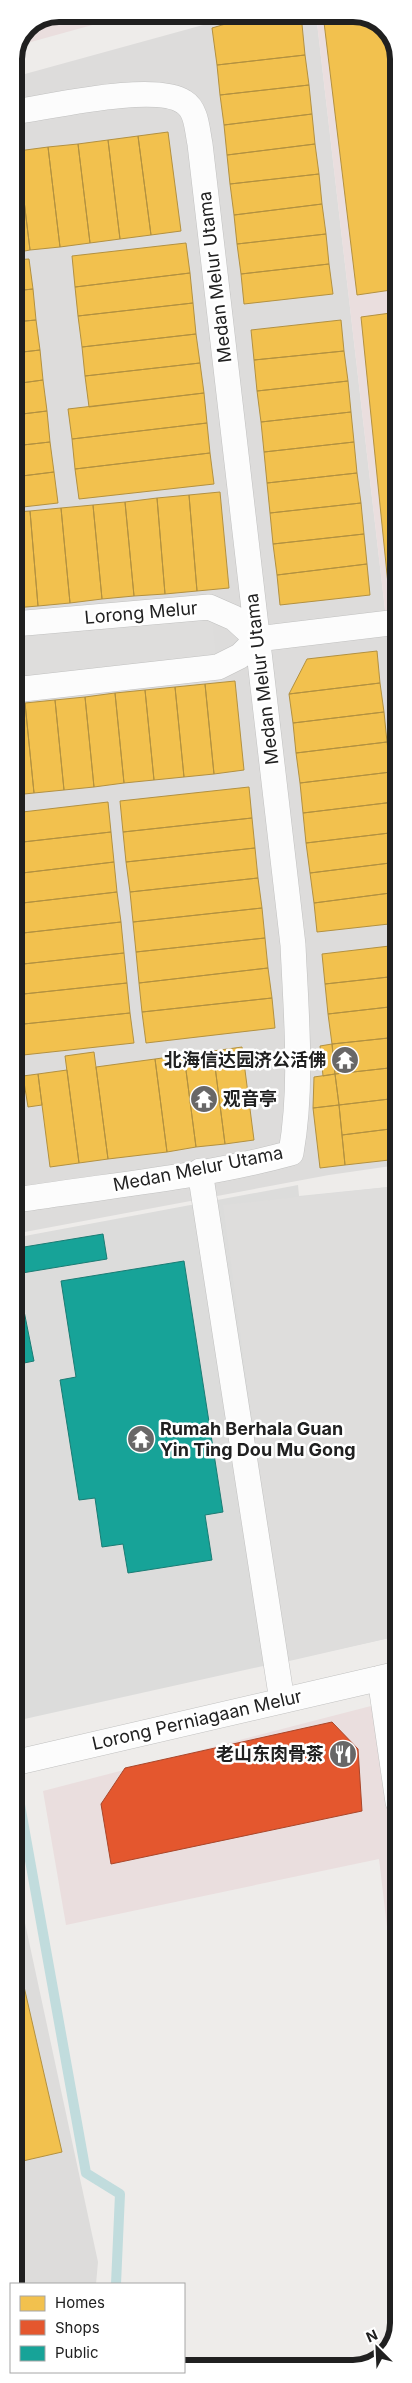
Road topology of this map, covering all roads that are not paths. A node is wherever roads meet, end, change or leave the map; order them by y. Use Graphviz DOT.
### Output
graph roads {
  1 [pos="22,111"];
  2 [pos="22,623"];
  3 [pos="389,623"];
  4 [pos="258,639"];
  5 [pos="22,689"];
  6 [pos="200,1172"];
  7 [pos="23,1199"];
  8 [pos="389,1676"];
  9 [pos="282,1701"];
  10 [pos="23,1761"];
  1 -- 4 [label="street, Medan Melur Utama"];
  2 -- 4 [label="street, Lorong Melur"];
  3 -- 4 [label="street"];
  4 -- 5 [label="street"];
  4 -- 6 [label="street, Medan Melur Utama"];
  6 -- 7 [label="street, Medan Melur Utama"];
  6 -- 9 [label="street"];
  8 -- 9 [label="street, Lorong Perniagaan Melur"];
  9 -- 10 [label="street, Lorong Perniagaan Melur"];
}
